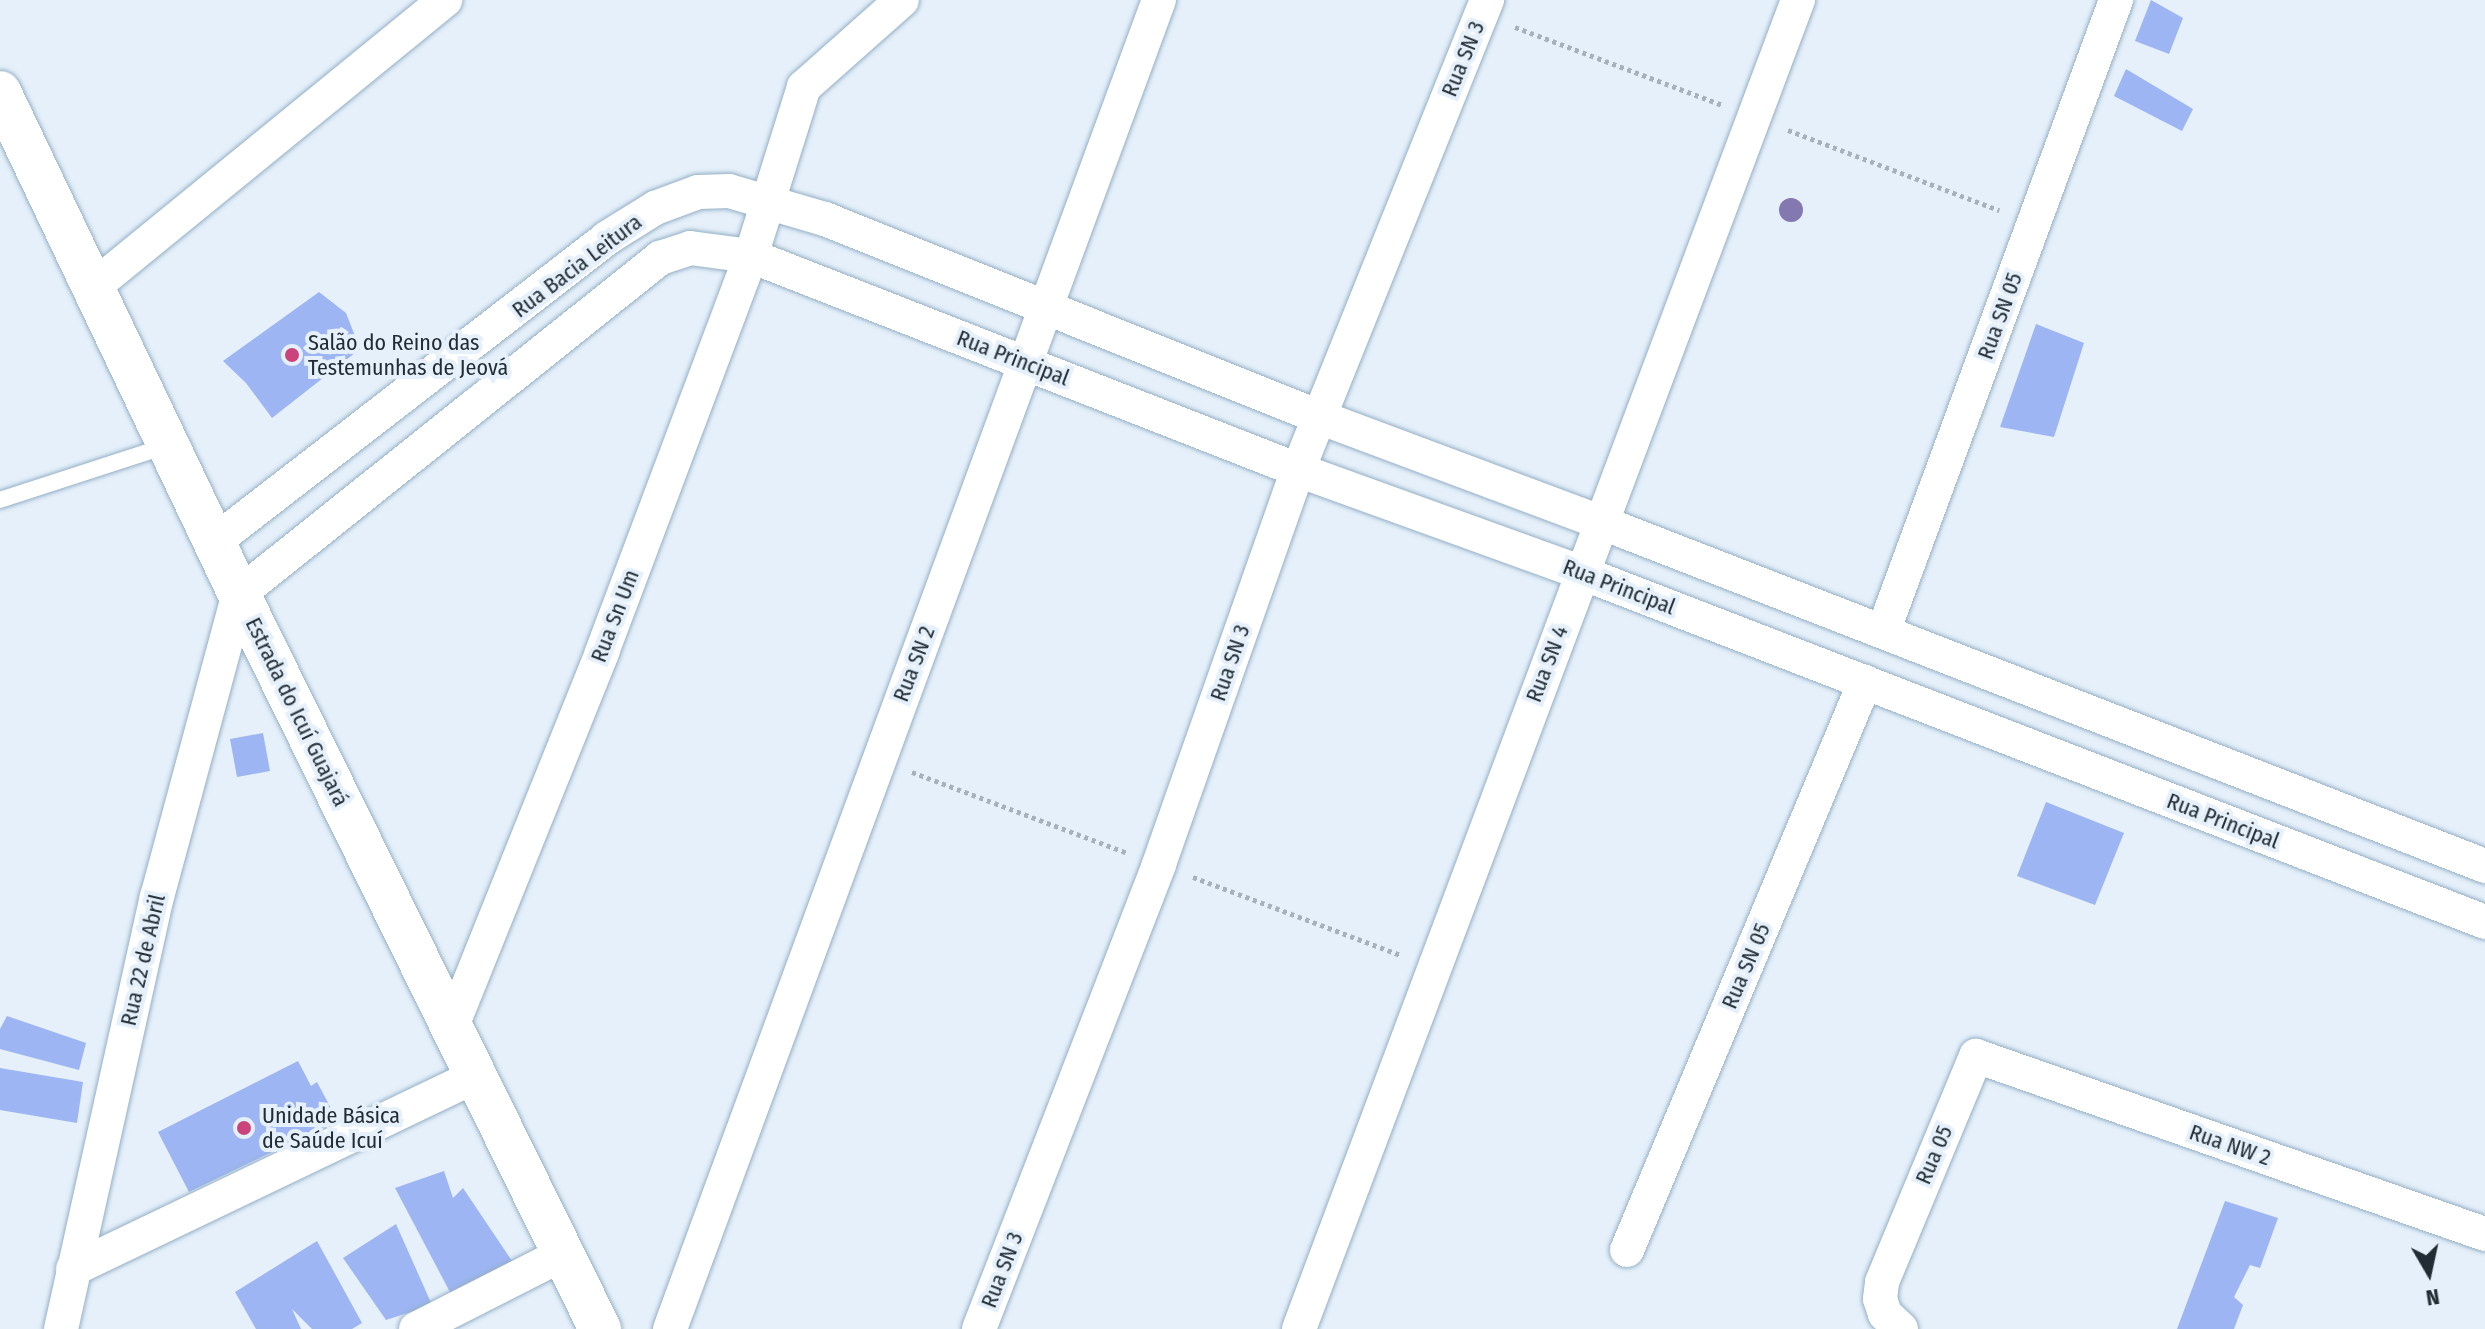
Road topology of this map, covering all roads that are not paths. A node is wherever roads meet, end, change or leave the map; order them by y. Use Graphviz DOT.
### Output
graph roads {
  1 [pos="445,0"];
  2 [pos="902,0"];
  3 [pos="1159,0"];
  4 [pos="1487,0"];
  5 [pos="1798,0"];
  6 [pos="2116,0"];
  7 [pos="0,92"];
  8 [pos="769,202"];
  9 [pos="751,256"];
  10 [pos="92,288"];
  11 [pos="1046,307"];
  12 [pos="1027,363"];
  13 [pos="1319,417"];
  14 [pos="168,446"];
  15 [pos="1298,470"];
  16 [pos="0,500"];
  17 [pos="1600,522"];
  18 [pos="214,542"];
  19 [pos="1582,573"];
  20 [pos="239,594"];
  21 [pos="1883,632"];
  22 [pos="1865,682"];
  23 [pos="2485,866"];
  24 [pos="2485,922"];
  25 [pos="452,1026"];
  26 [pos="1976,1056"];
  27 [pos="476,1076"];
  28 [pos="2485,1234"];
  29 [pos="1627,1250"];
  30 [pos="563,1254"];
  31 [pos="73,1269"];
  32 [pos="61,1329"];
  33 [pos="416,1329"];
  34 [pos="600,1329"];
  35 [pos="670,1329"];
  36 [pos="979,1329"];
  37 [pos="1299,1329"];
  38 [pos="1901,1329"];
  1 -- 10 [label="street"];
  2 -- 8 [label="street, Rua Sn Um"];
  3 -- 11 [label="street, Rua SN 2"];
  4 -- 13 [label="street, Rua SN 3"];
  5 -- 17 [label="street, Rua SN 4"];
  6 -- 21 [label="street, Rua SN 05"];
  7 -- 10 [label="street, Estrada do Icuí Guajará"];
  8 -- 9 [label="street, Rua Sn Um"];
  8 -- 11 [label="street"];
  8 -- 18 [label="street, Rua Bacia Leitura"];
  9 -- 12 [label="street, Rua Principal"];
  9 -- 20 [label="street, Rua Bacia Leitura"];
  9 -- 25 [label="street, Rua Sn Um"];
  10 -- 14 [label="street, Estrada do Icuí Guajará"];
  11 -- 12 [label="street, Rua SN 2"];
  11 -- 13 [label="street"];
  12 -- 15 [label="street, Rua Principal"];
  12 -- 35 [label="street, Rua SN 2"];
  13 -- 15 [label="street, Rua SN 3"];
  13 -- 17 [label="street"];
  14 -- 16 [label="lane"];
  14 -- 18 [label="street, Estrada do Icuí Guajará"];
  15 -- 19 [label="street, Rua Principal"];
  15 -- 36 [label="street, Rua SN 3"];
  17 -- 19 [label="street, Rua SN 4"];
  17 -- 21 [label="street"];
  18 -- 20 [label="street, Estrada do Icuí Guajará"];
  19 -- 22 [label="street, Rua Principal"];
  19 -- 37 [label="street, Rua SN 4"];
  20 -- 25 [label="street, Estrada do Icuí Guajará"];
  20 -- 31 [label="street, Rua 22 de Abril"];
  21 -- 23 [label="street"];
  22 -- 24 [label="street, Rua Principal"];
  22 -- 29 [label="street, Rua SN 05"];
  25 -- 27 [label="street, Estrada do Icuí Guajará"];
  26 -- 28 [label="street, Rua NW 2"];
  26 -- 38 [label="street, Rua 05"];
  27 -- 30 [label="street, Estrada do Icuí Guajará"];
  27 -- 31 [label="street"];
  30 -- 33 [label="street"];
  30 -- 34 [label="street, Estrada do Icuí Guajará"];
  31 -- 32 [label="street, Rua 22 de Abril"];
}
